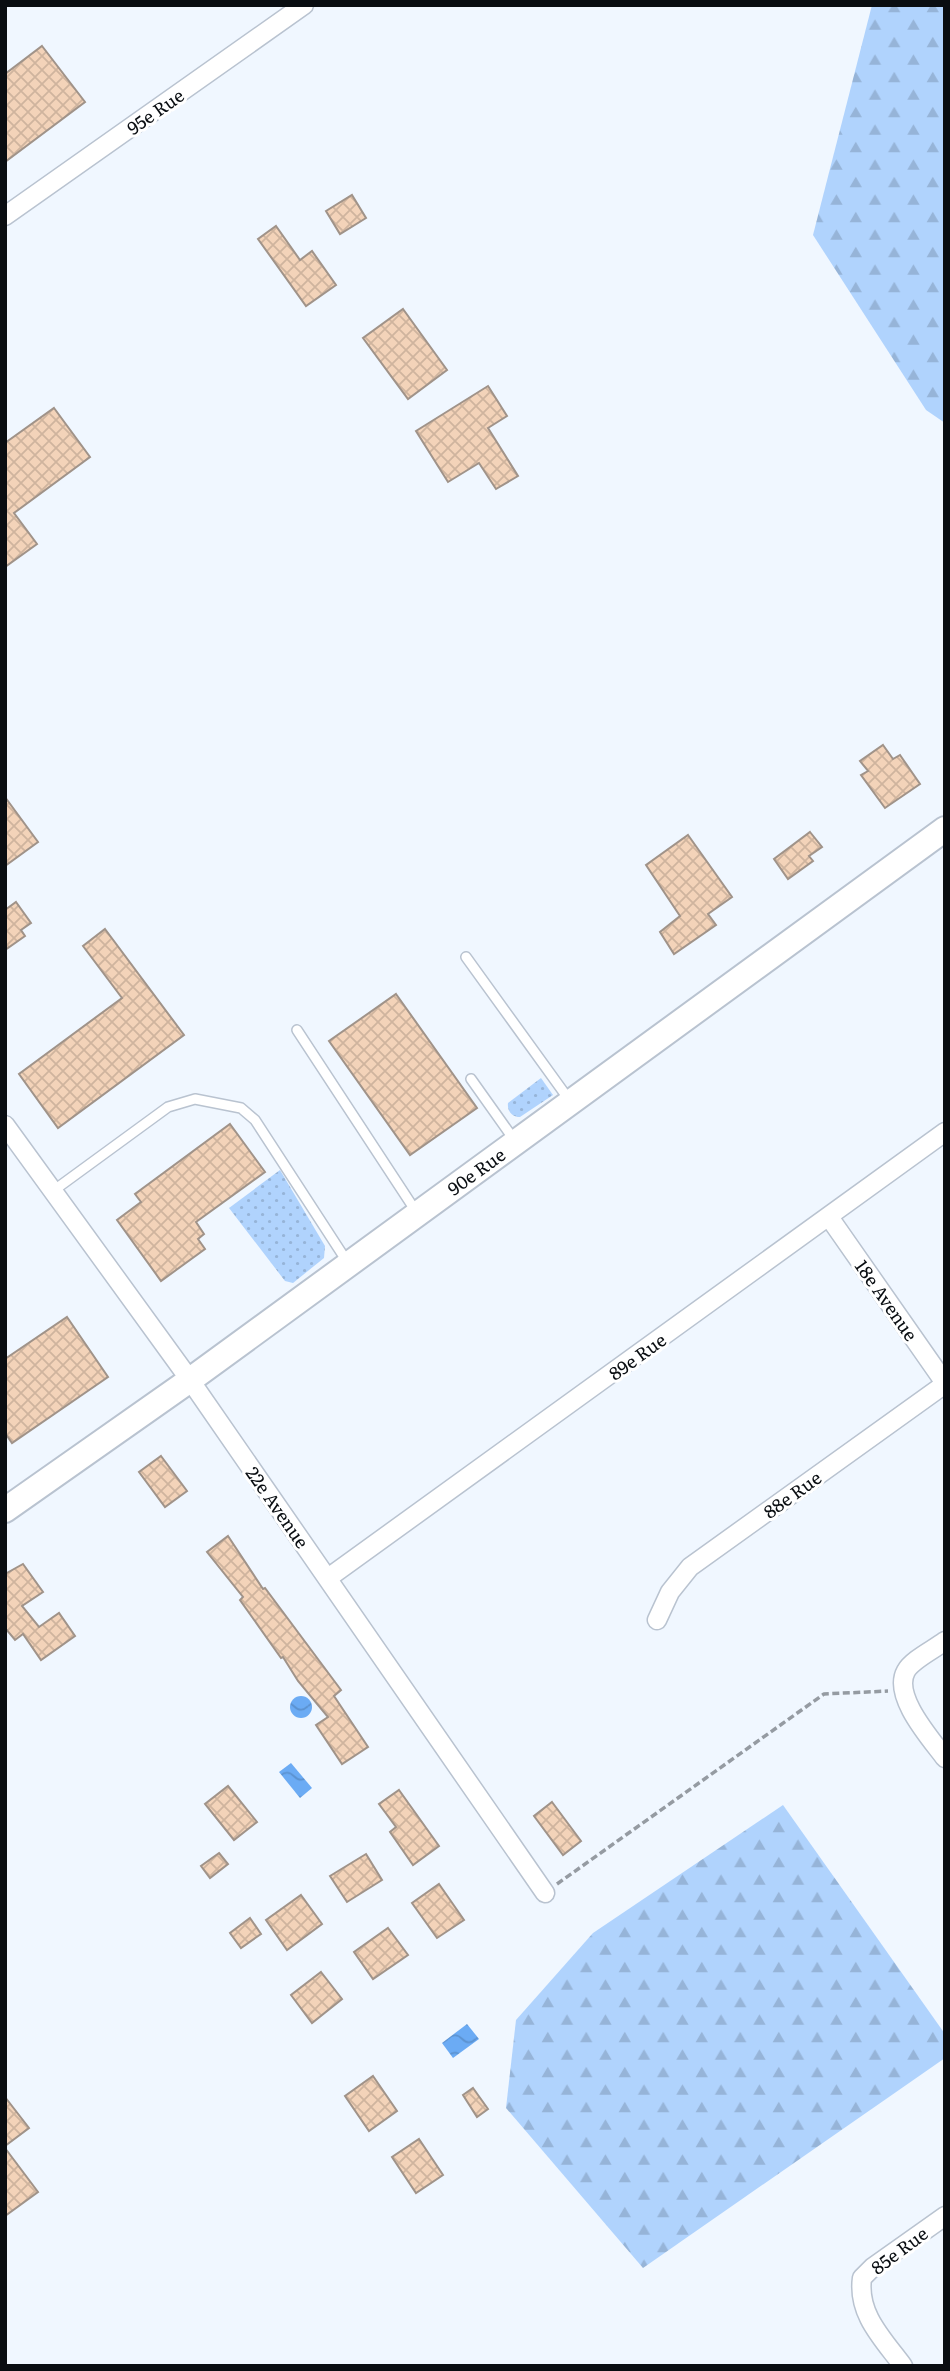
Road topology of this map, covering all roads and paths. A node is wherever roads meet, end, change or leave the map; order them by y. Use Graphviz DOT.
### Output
graph roads {
  1 [pos="304,5"];
  2 [pos="5,216"];
  3 [pos="945,830"];
  4 [pos="466,957"];
  5 [pos="297,1030"];
  6 [pos="471,1079"];
  7 [pos="571,1102"];
  8 [pos="5,1125"];
  9 [pos="945,1132"];
  10 [pos="516,1143"];
  11 [pos="53,1191"];
  12 [pos="418,1214"];
  13 [pos="829,1217"];
  14 [pos="349,1264"];
  15 [pos="190,1380"];
  16 [pos="945,1383"];
  17 [pos="5,1510"];
  18 [pos="328,1578"];
  19 [pos="657,1620"];
  20 [pos="945,1642"];
  21 [pos="903,1685"];
  22 [pos="945,1758"];
  23 [pos="545,1893"];
  24 [pos="945,2216"];
  25 [pos="903,2366"];
  1 -- 2 [label="street, 95e Rue"];
  3 -- 7 [label="street, 90e Rue"];
  4 -- 7 [label="lane"];
  5 -- 12 [label="lane"];
  6 -- 10 [label="lane"];
  7 -- 10 [label="street, 90e Rue"];
  8 -- 11 [label="street, 22e Avenue"];
  9 -- 13 [label="street, 89e Rue"];
  10 -- 12 [label="street, 90e Rue"];
  11 -- 14 [label="lane"];
  11 -- 15 [label="street, 22e Avenue"];
  12 -- 14 [label="street, 90e Rue"];
  13 -- 16 [label="street, 18e Avenue"];
  13 -- 18 [label="street, 89e Rue"];
  14 -- 15 [label="street, 90e Rue"];
  15 -- 17 [label="street, 90e Rue"];
  15 -- 18 [label="street, 22e Avenue"];
  16 -- 19 [label="street, 88e Rue"];
  18 -- 23 [label="street, 22e Avenue"];
  20 -- 21 [label="street"];
  21 -- 22 [label="street"];
  21 -- 23 [label="path"];
  24 -- 25 [label="street, 85e Rue"];
}
